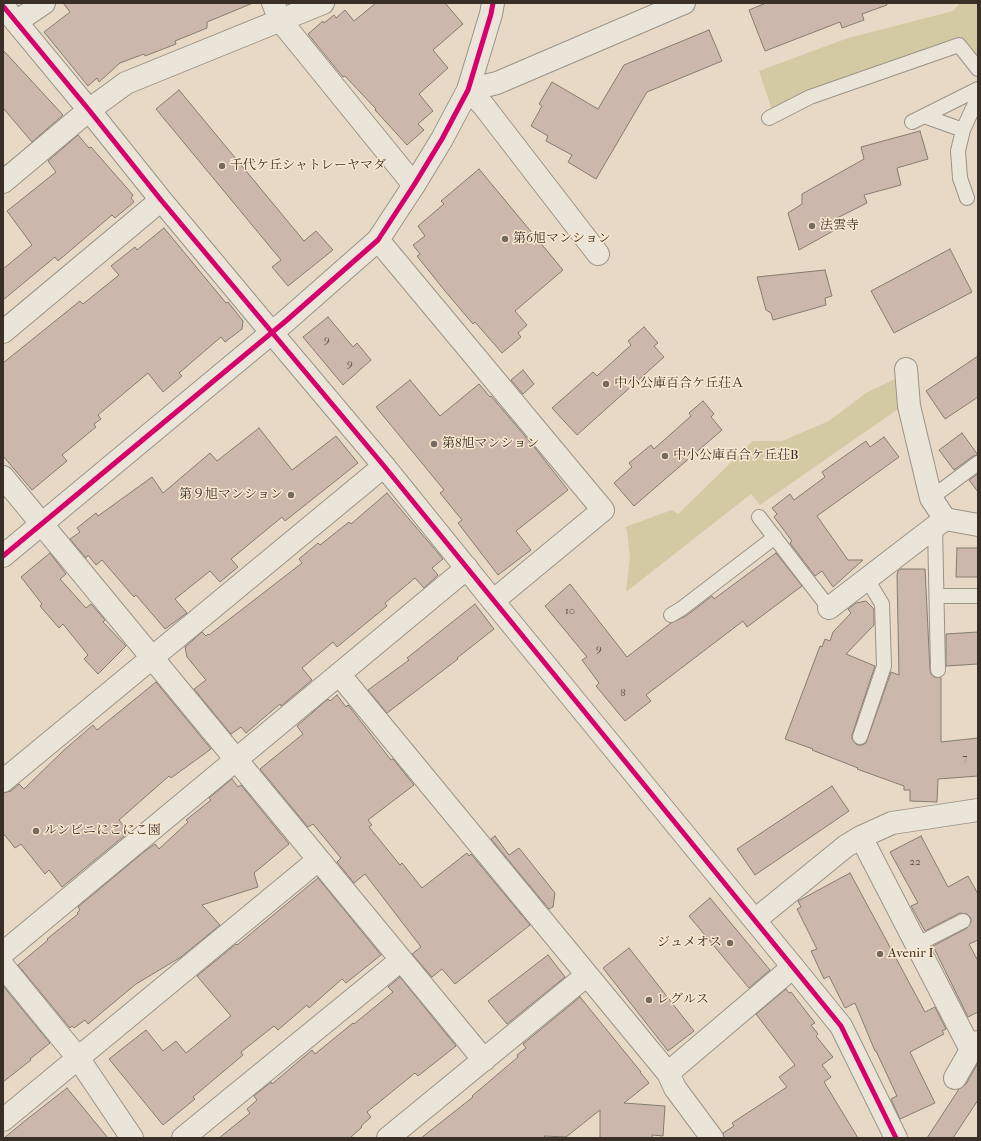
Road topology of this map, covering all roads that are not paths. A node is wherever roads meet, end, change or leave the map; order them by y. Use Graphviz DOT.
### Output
graph roads {
  1 [pos="44,3"];
  2 [pos="323,3"];
  3 [pos="493,3"];
  4 [pos="684,3"];
  5 [pos="277,12"];
  6 [pos="10,14"];
  7 [pos="978,69"];
  8 [pos="978,89"];
  9 [pos="468,90"];
  10 [pos="978,97"];
  11 [pos="89,110"];
  12 [pos="769,118"];
  13 [pos="963,130"];
  14 [pos="3,182"];
  15 [pos="414,184"];
  16 [pos="967,198"];
  17 [pos="161,200"];
  18 [pos="378,240"];
  19 [pos="598,254"];
  20 [pos="3,332"];
  21 [pos="272,333"];
  22 [pos="906,369"];
  23 [pos="978,463"];
  24 [pos="384,466"];
  25 [pos="3,477"];
  26 [pos="931,498"];
  27 [pos="759,517"];
  28 [pos="940,523"];
  29 [pos="42,524"];
  30 [pos="978,525"];
  31 [pos="774,537"];
  32 [pos="3,556"];
  33 [pos="467,568"];
  34 [pos="867,579"];
  35 [pos="937,596"];
  36 [pos="978,596"];
  37 [pos="493,601"];
  38 [pos="829,608"];
  39 [pos="671,615"];
  40 [pos="152,658"];
  41 [pos="938,670"];
  42 [pos="340,674"];
  43 [pos="860,737"];
  44 [pos="236,760"];
  45 [pos="3,781"];
  46 [pos="978,810"];
  47 [pos="861,837"];
  48 [pos="318,860"];
  49 [pos="755,920"];
  50 [pos="963,922"];
  51 [pos="916,945"];
  52 [pos="3,953"];
  53 [pos="401,960"];
  54 [pos="3,966"];
  55 [pos="793,967"];
  56 [pos="587,975"];
  57 [pos="974,1046"];
  58 [pos="78,1058"];
  59 [pos="484,1060"];
  60 [pos="668,1073"];
  61 [pos="955,1078"];
  62 [pos="3,1120"];
  63 [pos="132,1138"];
  64 [pos="183,1138"];
  65 [pos="388,1138"];
  66 [pos="712,1138"];
  67 [pos="896,1138"];
  1 -- 6 [label="street"];
  2 -- 5 [label="street"];
  3 -- 9 [label="street"];
  4 -- 9 [label="street"];
  5 -- 11 [label="street"];
  5 -- 15 [label="street"];
  6 -- 11 [label="street"];
  7 -- 12 [label="lane"];
  8 -- 13 [label="lane"];
  9 -- 15 [label="street"];
  9 -- 19 [label="street"];
  10 -- 13 [label="lane"];
  11 -- 14 [label="street"];
  11 -- 17 [label="street"];
  13 -- 16 [label="lane"];
  15 -- 18 [label="street"];
  17 -- 20 [label="street"];
  17 -- 21 [label="street"];
  18 -- 21 [label="street"];
  18 -- 37 [label="street"];
  21 -- 24 [label="street"];
  21 -- 29 [label="street"];
  22 -- 26 [label="street"];
  23 -- 26 [label="lane"];
  24 -- 33 [label="street"];
  24 -- 40 [label="street"];
  25 -- 29 [label="street"];
  26 -- 28 [label="street"];
  27 -- 31 [label="lane"];
  28 -- 30 [label="street"];
  28 -- 34 [label="street"];
  28 -- 35 [label="lane"];
  29 -- 32 [label="street"];
  29 -- 40 [label="street"];
  31 -- 38 [label="lane"];
  31 -- 39 [label="lane"];
  33 -- 37 [label="street"];
  33 -- 42 [label="street"];
  34 -- 38 [label="street"];
  34 -- 43 [label="lane"];
  35 -- 36 [label="lane"];
  35 -- 41 [label="lane"];
  37 -- 49 [label="street"];
  40 -- 44 [label="street"];
  40 -- 45 [label="street"];
  42 -- 44 [label="street"];
  42 -- 56 [label="street"];
  44 -- 48 [label="street"];
  44 -- 52 [label="street"];
  46 -- 47 [label="street"];
  47 -- 49 [label="street"];
  47 -- 51 [label="street"];
  48 -- 53 [label="street"];
  48 -- 58 [label="street"];
  49 -- 55 [label="street"];
  50 -- 51 [label="lane"];
  51 -- 57 [label="street"];
  53 -- 59 [label="street"];
  53 -- 64 [label="street"];
  54 -- 58 [label="street"];
  55 -- 60 [label="street"];
  55 -- 67 [label="street"];
  56 -- 59 [label="street"];
  56 -- 60 [label="street"];
  57 -- 61 [label="street"];
  58 -- 62 [label="street"];
  58 -- 63 [label="street"];
  59 -- 65 [label="street"];
  60 -- 66 [label="street"];
}
